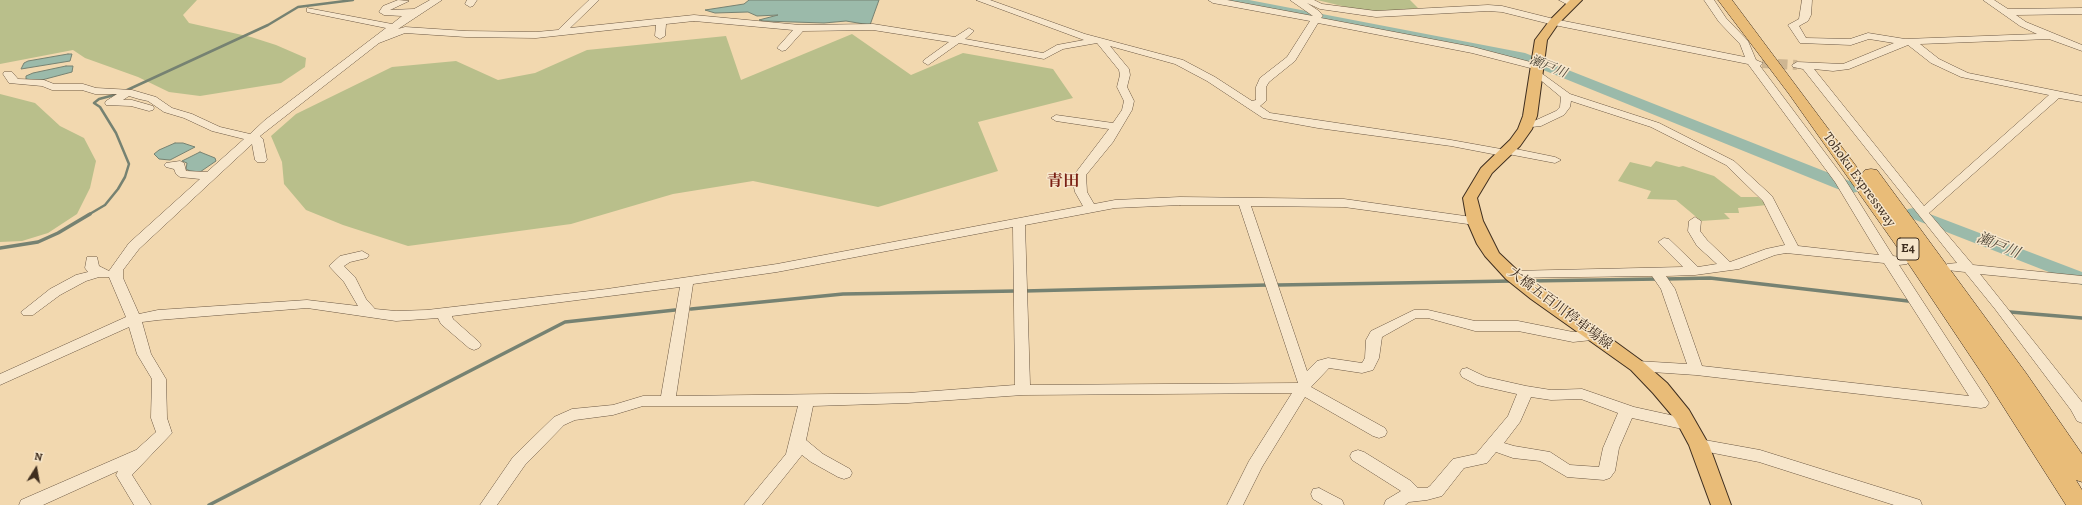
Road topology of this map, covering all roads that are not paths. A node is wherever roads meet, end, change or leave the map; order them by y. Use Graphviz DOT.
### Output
graph roads {
  1 [pos="437,0"];
  2 [pos="594,0"];
  3 [pos="981,0"];
  4 [pos="1213,0"];
  5 [pos="1295,0"];
  6 [pos="1307,0"];
  7 [pos="1709,0"];
  8 [pos="1725,0"];
  9 [pos="1738,0"];
  10 [pos="1807,0"];
  11 [pos="1988,0"];
  12 [pos="404,1"];
  13 [pos="1571,1"];
  14 [pos="310,10"];
  15 [pos="418,11"];
  16 [pos="2082,11"];
  17 [pos="2005,12"];
  18 [pos="1317,18"];
  19 [pos="662,21"];
  20 [pos="1554,22"];
  21 [pos="394,28"];
  22 [pos="800,28"];
  23 [pos="969,31"];
  24 [pos="560,34"];
  25 [pos="660,36"];
  26 [pos="2050,36"];
  27 [pos="376,40"];
  28 [pos="957,40"];
  29 [pos="1100,41"];
  30 [pos="1908,42"];
  31 [pos="782,48"];
  32 [pos="2082,48"];
  33 [pos="928,62"];
  34 [pos="1756,62"];
  35 [pos="1538,67"];
  36 [pos="356,68"];
  37 [pos="1188,68"];
  38 [pos="1176,71"];
  39 [pos="8,74"];
  40 [pos="128,92"];
  41 [pos="2057,94"];
  42 [pos="301,96"];
  43 [pos="1566,96"];
  44 [pos="2082,99"];
  45 [pos="1252,106"];
  46 [pos="1056,118"];
  47 [pos="178,120"];
  48 [pos="1526,126"];
  49 [pos="1116,127"];
  50 [pos="250,138"];
  51 [pos="1505,152"];
  52 [pos="260,160"];
  53 [pos="1555,160"];
  54 [pos="170,165"];
  55 [pos="210,176"];
  56 [pos="1244,202"];
  57 [pos="1090,208"];
  58 [pos="1926,217"];
  59 [pos="1475,220"];
  60 [pos="1695,221"];
  61 [pos="1018,222"];
  62 [pos="1664,242"];
  63 [pos="1793,249"];
  64 [pos="362,255"];
  65 [pos="92,260"];
  66 [pos="1895,261"];
  67 [pos="1952,267"];
  68 [pos="1728,268"];
  69 [pos="1967,268"];
  70 [pos="1695,271"];
  71 [pos="116,272"];
  72 [pos="99,273"];
  73 [pos="1660,277"];
  74 [pos="1518,279"];
  75 [pos="2082,280"];
  76 [pos="687,282"];
  77 [pos="28,312"];
  78 [pos="368,312"];
  79 [pos="444,312"];
  80 [pos="134,319"];
  81 [pos="1596,336"];
  82 [pos="474,344"];
  83 [pos="1637,366"];
  84 [pos="1696,370"];
  85 [pos="1467,373"];
  86 [pos="0,380"];
  87 [pos="1303,385"];
  88 [pos="1023,390"];
  89 [pos="1526,391"];
  90 [pos="668,400"];
  91 [pos="807,400"];
  92 [pos="1627,411"];
  93 [pos="2082,417"];
  94 [pos="1687,424"];
  95 [pos="1378,432"];
  96 [pos="798,442"];
  97 [pos="1493,445"];
  98 [pos="1699,445"];
  99 [pos="141,454"];
  100 [pos="1358,456"];
  101 [pos="844,473"];
  102 [pos="2082,473"];
  103 [pos="1319,494"];
  104 [pos="1414,494"];
  105 [pos="27,505"];
  106 [pos="143,505"];
  107 [pos="488,505"];
  108 [pos="752,505"];
  109 [pos="1235,505"];
  110 [pos="1336,505"];
  111 [pos="1392,505"];
  112 [pos="1721,505"];
  113 [pos="1914,505"];
  114 [pos="2079,505"];
  1 -- 15 [label="street"];
  2 -- 24 [label="street"];
  3 -- 29 [label="street"];
  4 -- 18 [label="street"];
  5 -- 18 [label="street"];
  6 -- 20 [label="street"];
  7 -- 34 [label="street"];
  8 -- 114 [label="highway, Tohoku Expressway / E4"];
  9 -- 102 [label="highway, Tohoku Expressway / E4"];
  10 -- 30 [label="street"];
  11 -- 17 [label="street"];
  12 -- 15 [label="street"];
  13 -- 20 [label="main road, 大橋五百川停車場線"];
  14 -- 21 [label="street"];
  15 -- 21 [label="street"];
  16 -- 17 [label="street"];
  17 -- 26 [label="street"];
  18 -- 35 [label="street"];
  18 -- 45 [label="street"];
  19 -- 22 [label="street"];
  19 -- 24 [label="street"];
  19 -- 25 [label="street"];
  20 -- 34 [label="street"];
  20 -- 35 [label="main road, 大橋五百川停車場線"];
  21 -- 27 [label="street"];
  22 -- 28 [label="street"];
  22 -- 31 [label="street"];
  23 -- 28 [label="street"];
  24 -- 27 [label="street"];
  26 -- 30 [label="street"];
  26 -- 32 [label="street"];
  27 -- 42 [label="street"];
  28 -- 29 [label="street"];
  28 -- 33 [label="street"];
  29 -- 37 [label="street"];
  29 -- 49 [label="street"];
  30 -- 41 [label="street"];
  30 -- 58 [label="street"];
  34 -- 66 [label="street"];
  35 -- 43 [label="street"];
  35 -- 48 [label="main road, 大橋五百川停車場線"];
  36 -- 42 [label="street"];
  37 -- 38 [label="street"];
  37 -- 45 [label="street"];
  39 -- 40 [label="street"];
  40 -- 47 [label="street"];
  40 -- 50 [label="street"];
  41 -- 44 [label="street"];
  41 -- 58 [label="street"];
  42 -- 50 [label="street"];
  43 -- 48 [label="street"];
  43 -- 63 [label="street"];
  45 -- 51 [label="street"];
  46 -- 49 [label="street"];
  48 -- 51 [label="main road, 大橋五百川停車場線"];
  49 -- 57 [label="street"];
  50 -- 52 [label="street"];
  50 -- 55 [label="street"];
  51 -- 53 [label="street"];
  51 -- 59 [label="main road, 大橋五百川停車場線"];
  54 -- 55 [label="street"];
  55 -- 71 [label="street"];
  56 -- 57 [label="street"];
  56 -- 59 [label="street"];
  56 -- 87 [label="street"];
  57 -- 61 [label="street"];
  58 -- 69 [label="street"];
  59 -- 74 [label="main road, 大橋五百川停車場線"];
  60 -- 68 [label="street"];
  61 -- 76 [label="street"];
  61 -- 88 [label="street"];
  62 -- 70 [label="street"];
  63 -- 66 [label="street"];
  63 -- 68 [label="street"];
  64 -- 78 [label="street"];
  65 -- 72 [label="street"];
  66 -- 84 [label="street"];
  67 -- 69 [label="street"];
  68 -- 70 [label="street"];
  69 -- 75 [label="street"];
  69 -- 93 [label="street"];
  70 -- 73 [label="street"];
  71 -- 72 [label="street"];
  71 -- 80 [label="street"];
  72 -- 77 [label="street"];
  73 -- 74 [label="street"];
  73 -- 84 [label="street"];
  74 -- 81 [label="main road, 大橋五百川停車場線"];
  76 -- 79 [label="street"];
  76 -- 90 [label="street"];
  78 -- 79 [label="street"];
  78 -- 80 [label="street"];
  79 -- 82 [label="street"];
  80 -- 86 [label="street"];
  80 -- 99 [label="street"];
  81 -- 83 [label="main road, 大橋五百川停車場線"];
  81 -- 87 [label="street"];
  83 -- 84 [label="street"];
  83 -- 94 [label="main road, 大橋五百川停車場線"];
  85 -- 89 [label="street"];
  87 -- 88 [label="street"];
  87 -- 95 [label="street"];
  87 -- 109 [label="street"];
  88 -- 91 [label="street"];
  89 -- 92 [label="street"];
  89 -- 97 [label="street"];
  90 -- 91 [label="street"];
  90 -- 107 [label="street"];
  91 -- 96 [label="street"];
  92 -- 94 [label="street"];
  92 -- 97 [label="street"];
  94 -- 98 [label="main road, 大橋五百川停車場線"];
  96 -- 101 [label="street"];
  96 -- 108 [label="street"];
  97 -- 104 [label="street"];
  98 -- 112 [label="main road, 大橋五百川停車場線"];
  98 -- 113 [label="street"];
  99 -- 105 [label="street"];
  99 -- 106 [label="street"];
  100 -- 104 [label="street"];
  103 -- 110 [label="street"];
  104 -- 111 [label="street"];
}
